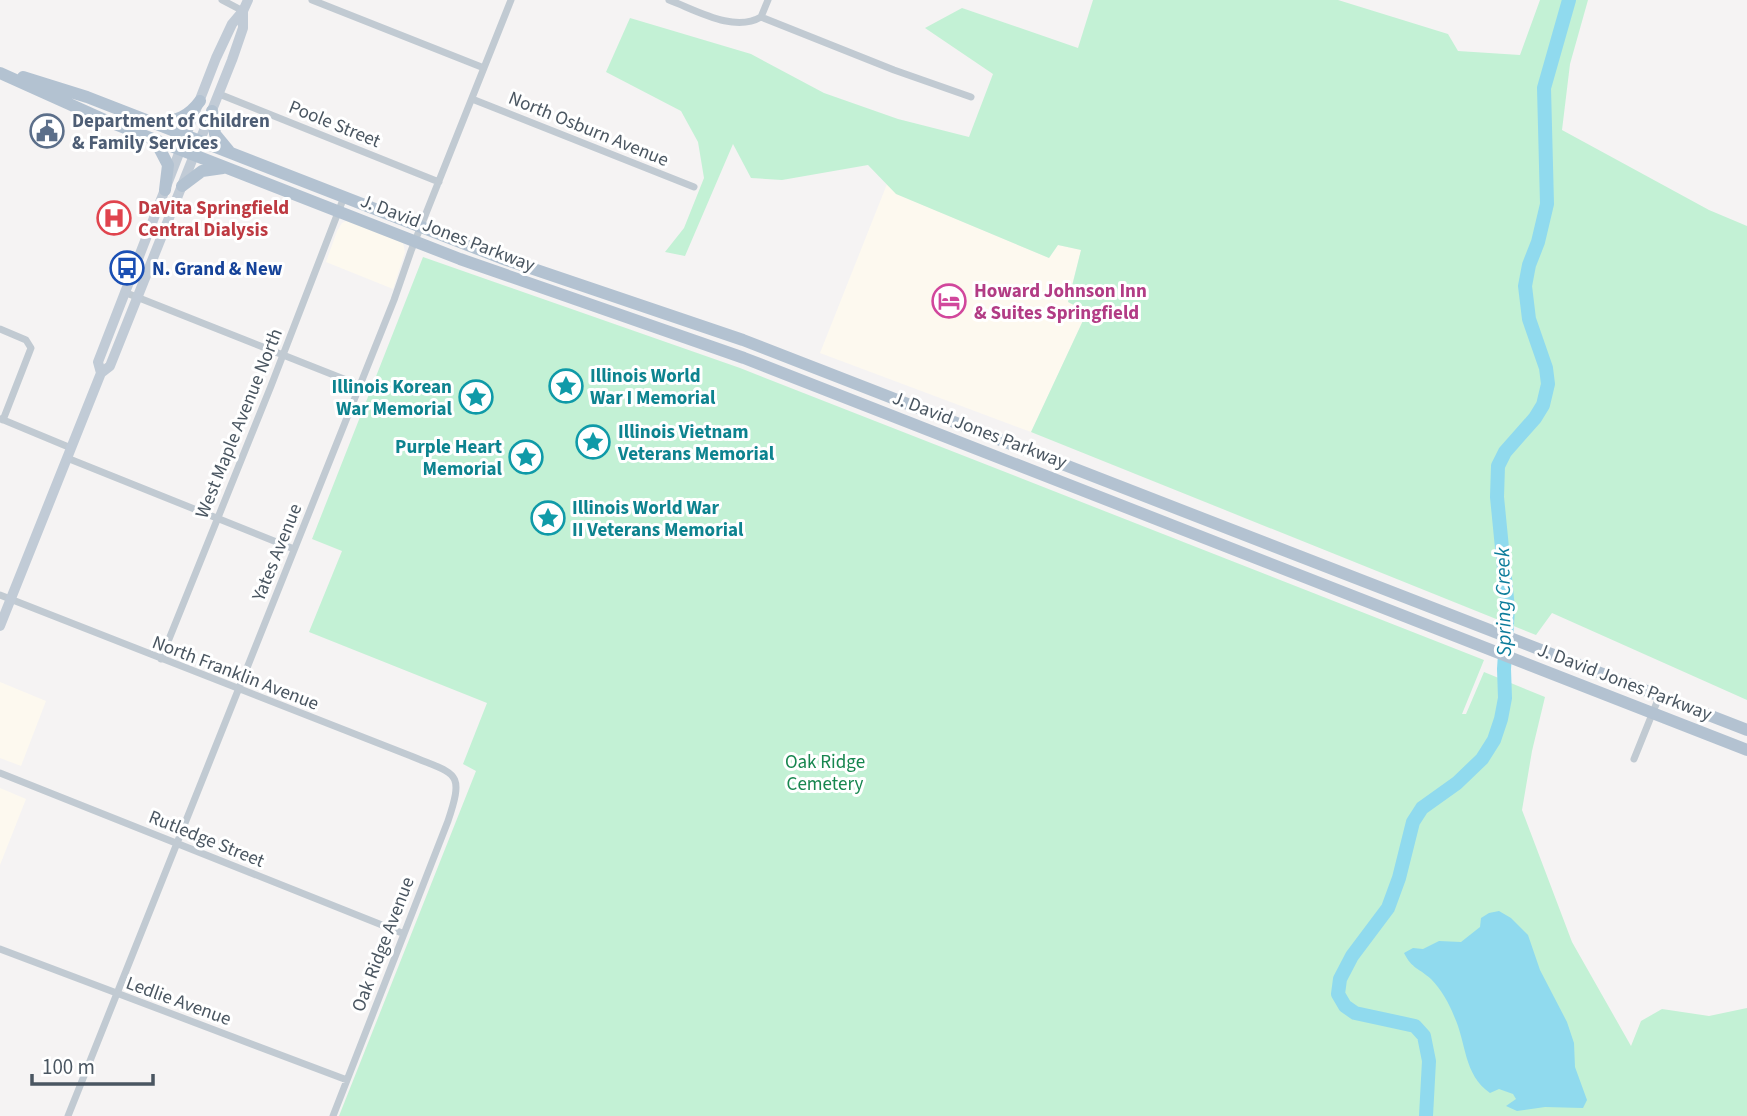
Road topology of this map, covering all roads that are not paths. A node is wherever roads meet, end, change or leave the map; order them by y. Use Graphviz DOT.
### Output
graph roads {
  1 [pos="222,0"];
  2 [pos="312,0"];
  3 [pos="511,0"];
  4 [pos="669,0"];
  5 [pos="768,0"];
  6 [pos="246,6"];
  7 [pos="761,17"];
  8 [pos="484,68"];
  9 [pos="0,71"];
  10 [pos="219,94"];
  11 [pos="971,97"];
  12 [pos="472,99"];
  13 [pos="200,101"];
  14 [pos="212,111"];
  15 [pos="154,122"];
  16 [pos="186,136"];
  17 [pos="154,140"];
  18 [pos="200,141"];
  19 [pos="181,150"];
  20 [pos="232,154"];
  21 [pos="195,155"];
  22 [pos="227,168"];
  23 [pos="439,182"];
  24 [pos="182,186"];
  25 [pos="694,187"];
  26 [pos="165,190"];
  27 [pos="344,197"];
  28 [pos="338,211"];
  29 [pos="421,228"];
  30 [pos="416,242"];
  31 [pos="124,292"];
  32 [pos="139,298"];
  33 [pos="0,329"];
  34 [pos="282,355"];
  35 [pos="101,373"];
  36 [pos="359,385"];
  37 [pos="1,419"];
  38 [pos="69,453"];
  39 [pos="217,518"];
  40 [pos="294,549"];
  41 [pos="5,597"];
  42 [pos="0,626"];
  43 [pos="160,659"];
  44 [pos="237,689"];
  45 [pos="1659,697"];
  46 [pos="1653,712"];
  47 [pos="1747,730"];
  48 [pos="1747,750"];
  49 [pos="1634,759"];
  50 [pos="0,773"];
  51 [pos="457,783"];
  52 [pos="176,843"];
  53 [pos="402,933"];
  54 [pos="0,949"];
  55 [pos="116,994"];
  56 [pos="347,1080"];
  57 [pos="68,1116"];
  58 [pos="333,1116"];
  1 -- 6 [label="street"];
  2 -- 8 [label="street"];
  3 -- 8 [label="street, Yates Avenue"];
  4 -- 7 [label="street"];
  5 -- 7 [label="street"];
  6 -- 10 [label="main road"];
  6 -- 13 [label="main road"];
  7 -- 11 [label="street"];
  8 -- 12 [label="street, Yates Avenue"];
  9 -- 15 [label="main road, J. David Jones Parkway"];
  9 -- 17 [label="main road, J. David Jones Parkway"];
  10 -- 14 [label="main road"];
  10 -- 23 [label="street, Poole Street"];
  12 -- 23 [label="street, Yates Avenue"];
  12 -- 25 [label="street, North Osburn Avenue"];
  13 -- 15 [label="main road"];
  13 -- 16 [label="main road"];
  14 -- 18 [label="main road"];
  14 -- 20 [label="main road"];
  15 -- 16 [label="main road, J. David Jones Parkway"];
  16 -- 18 [label="main road, J. David Jones Parkway"];
  16 -- 19 [label="main road"];
  17 -- 19 [label="main road, J. David Jones Parkway"];
  17 -- 26 [label="main road"];
  18 -- 20 [label="main road, J. David Jones Parkway"];
  18 -- 21 [label="main road"];
  19 -- 21 [label="main road, J. David Jones Parkway"];
  19 -- 26 [label="main road"];
  20 -- 27 [label="main road, J. David Jones Parkway"];
  21 -- 22 [label="main road, J. David Jones Parkway"];
  21 -- 24 [label="main road"];
  22 -- 24 [label="main road"];
  22 -- 28 [label="main road, J. David Jones Parkway"];
  23 -- 29 [label="street, Yates Avenue"];
  24 -- 32 [label="main road"];
  26 -- 31 [label="main road"];
  27 -- 28 [label="street, West Maple Avenue North"];
  27 -- 29 [label="main road, J. David Jones Parkway"];
  28 -- 30 [label="main road, J. David Jones Parkway"];
  28 -- 34 [label="street, West Maple Avenue North"];
  29 -- 30 [label="street, Yates Avenue"];
  29 -- 45 [label="main road, J. David Jones Parkway"];
  30 -- 36 [label="street, Yates Avenue"];
  30 -- 46 [label="main road, J. David Jones Parkway"];
  31 -- 32 [label="street"];
  31 -- 35 [label="main road"];
  32 -- 34 [label="street"];
  32 -- 35 [label="main road"];
  33 -- 37 [label="street"];
  34 -- 36 [label="street"];
  34 -- 39 [label="street, West Maple Avenue North"];
  35 -- 38 [label="main road"];
  36 -- 40 [label="street, Yates Avenue"];
  37 -- 38 [label="street"];
  38 -- 39 [label="street"];
  38 -- 41 [label="main road"];
  39 -- 40 [label="street"];
  39 -- 43 [label="street, West Maple Avenue North"];
  40 -- 44 [label="street, Yates Avenue"];
  41 -- 42 [label="main road"];
  41 -- 43 [label="street, North Franklin Avenue"];
  43 -- 44 [label="street, North Franklin Avenue"];
  44 -- 51 [label="street, North Franklin Avenue"];
  44 -- 52 [label="street, Yates Avenue"];
  45 -- 46 [label="street"];
  45 -- 47 [label="main road, J. David Jones Parkway"];
  46 -- 48 [label="main road, J. David Jones Parkway"];
  46 -- 49 [label="street"];
  50 -- 52 [label="street, Rutledge Street"];
  51 -- 53 [label="street, Oak Ridge Avenue"];
  52 -- 53 [label="street, Rutledge Street"];
  52 -- 55 [label="street, Yates Avenue"];
  53 -- 56 [label="street, Oak Ridge Avenue"];
  54 -- 55 [label="street, Ledlie Avenue"];
  55 -- 56 [label="street, Ledlie Avenue"];
  55 -- 57 [label="street, Yates Avenue"];
  56 -- 58 [label="street, Oak Ridge Avenue"];
}
